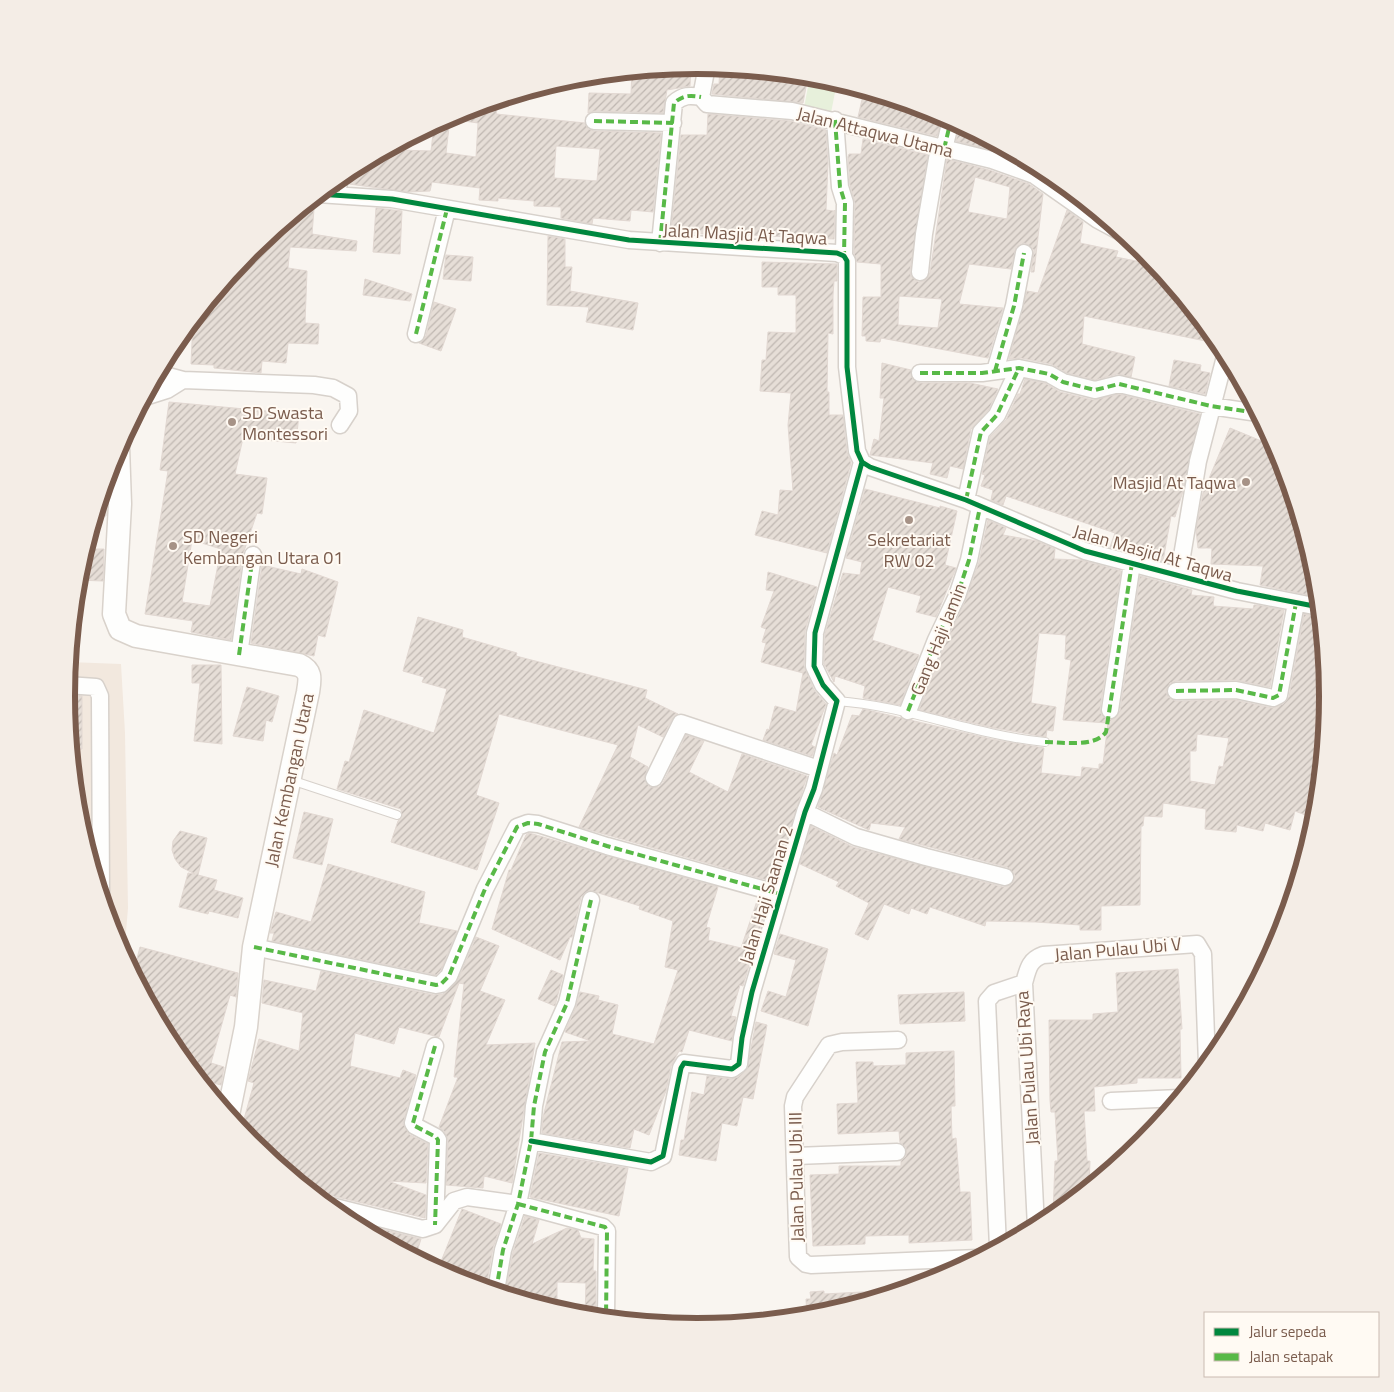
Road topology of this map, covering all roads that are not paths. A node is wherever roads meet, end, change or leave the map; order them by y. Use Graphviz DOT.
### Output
graph roads {
  1 [pos="705,74"];
  2 [pos="701,97"];
  3 [pos="835,120"];
  4 [pos="594,121"];
  5 [pos="673,123"];
  6 [pos="949,127"];
  7 [pos="942,148"];
  8 [pos="1025,167"];
  9 [pos="338,188"];
  10 [pos="329,194"];
  11 [pos="337,194"];
  12 [pos="1074,200"];
  13 [pos="447,209"];
  14 [pos="1084,209"];
  15 [pos="660,243"];
  16 [pos="1024,253"];
  17 [pos="844,256"];
  18 [pos="920,272"];
  19 [pos="416,334"];
  20 [pos="1223,364"];
  21 [pos="1019,368"];
  22 [pos="995,371"];
  23 [pos="920,373"];
  24 [pos="164,375"];
  25 [pos="183,380"];
  26 [pos="153,394"];
  27 [pos="1211,406"];
  28 [pos="1250,412"];
  29 [pos="340,426"];
  30 [pos="862,462"];
  31 [pos="119,467"];
  32 [pos="973,504"];
  33 [pos="254,555"];
  34 [pos="1132,563"];
  35 [pos="1179,574"];
  36 [pos="1296,603"];
  37 [pos="1312,606"];
  38 [pos="238,655"];
  39 [pos="75,686"];
  40 [pos="1176,691"];
  41 [pos="837,701"];
  42 [pos="1110,710"];
  43 [pos="908,711"];
  44 [pos="1044,742"];
  45 [pos="819,769"];
  46 [pos="654,778"];
  47 [pos="289,779"];
  48 [pos="805,812"];
  49 [pos="397,815"];
  50 [pos="101,873"];
  51 [pos="1005,877"];
  52 [pos="780,894"];
  53 [pos="591,900"];
  54 [pos="254,947"];
  55 [pos="1024,983"];
  56 [pos="898,1040"];
  57 [pos="435,1046"];
  58 [pos="1207,1053"];
  59 [pos="1171,1098"];
  60 [pos="1111,1101"];
  61 [pos="230,1107"];
  62 [pos="531,1141"];
  63 [pos="897,1152"];
  64 [pos="796,1156"];
  65 [pos="518,1204"];
  66 [pos="345,1209"];
  67 [pos="1036,1218"];
  68 [pos="435,1225"];
  69 [pos="998,1240"];
  70 [pos="962,1259"];
  71 [pos="497,1285"];
  72 [pos="606,1311"];
  1 -- 2 [label="street"];
  2 -- 3 [label="street, Jalan Attaqwa Utama"];
  2 -- 5 [label="street"];
  3 -- 7 [label="street, Jalan Attaqwa Utama"];
  3 -- 17 [label="street"];
  4 -- 5 [label="street"];
  5 -- 15 [label="street"];
  6 -- 7 [label="street"];
  7 -- 8 [label="street, Jalan Attaqwa Utama"];
  7 -- 18 [label="street"];
  9 -- 11 [label="street"];
  10 -- 11 [label="street, Jalan Masjid At Taqwa"];
  11 -- 13 [label="street, Jalan Masjid At Taqwa"];
  12 -- 14 [label="street, Jalan Attaqwa Utama"];
  13 -- 15 [label="street, Jalan Masjid At Taqwa"];
  13 -- 19 [label="street"];
  15 -- 17 [label="street, Jalan Masjid At Taqwa"];
  16 -- 22 [label="street"];
  17 -- 30 [label="street, Jalan Masjid At Taqwa"];
  20 -- 27 [label="street"];
  21 -- 22 [label="street"];
  21 -- 27 [label="street"];
  21 -- 32 [label="street, Gang Haji Jamin"];
  22 -- 23 [label="street"];
  24 -- 25 [label="street"];
  25 -- 26 [label="street"];
  25 -- 29 [label="street"];
  27 -- 28 [label="street"];
  27 -- 35 [label="street"];
  30 -- 32 [label="street, Jalan Masjid At Taqwa"];
  30 -- 41 [label="street"];
  31 -- 38 [label="street, Jalan Kembangan Utara"];
  32 -- 34 [label="street, Jalan Masjid At Taqwa"];
  32 -- 43 [label="street, Gang Haji Jamin"];
  33 -- 38 [label="street"];
  34 -- 35 [label="street, Jalan Masjid At Taqwa"];
  34 -- 42 [label="street"];
  35 -- 36 [label="street, Jalan Masjid At Taqwa"];
  36 -- 37 [label="street, Jalan Masjid At Taqwa"];
  36 -- 40 [label="street"];
  38 -- 47 [label="street, Jalan Kembangan Utara"];
  39 -- 50 [label="street"];
  41 -- 43 [label="lane"];
  41 -- 45 [label="street, Jalan Haji Saanan 2"];
  43 -- 44 [label="lane"];
  45 -- 46 [label="street"];
  45 -- 48 [label="street, Jalan Haji Saanan 2"];
  47 -- 49 [label="lane"];
  47 -- 54 [label="street, Jalan Kembangan Utara"];
  48 -- 51 [label="street"];
  48 -- 52 [label="street, Jalan Haji Saanan 2"];
  52 -- 54 [label="street"];
  52 -- 62 [label="street, Jalan Haji Saanan 2"];
  53 -- 62 [label="street"];
  54 -- 61 [label="street, Jalan Kembangan Utara"];
  55 -- 58 [label="street, Jalan Pulau Ubi V"];
  55 -- 67 [label="street, Jalan Pulau Ubi Raya"];
  55 -- 69 [label="street, Jalan Pulau Ubi Raya"];
  56 -- 64 [label="street, Jalan Pulau Ubi III"];
  57 -- 68 [label="street"];
  59 -- 60 [label="street"];
  62 -- 65 [label="street"];
  63 -- 64 [label="street"];
  64 -- 70 [label="street, Jalan Pulau Ubi III"];
  65 -- 68 [label="street"];
  65 -- 71 [label="street"];
  65 -- 72 [label="street"];
  66 -- 68 [label="street"];
}
